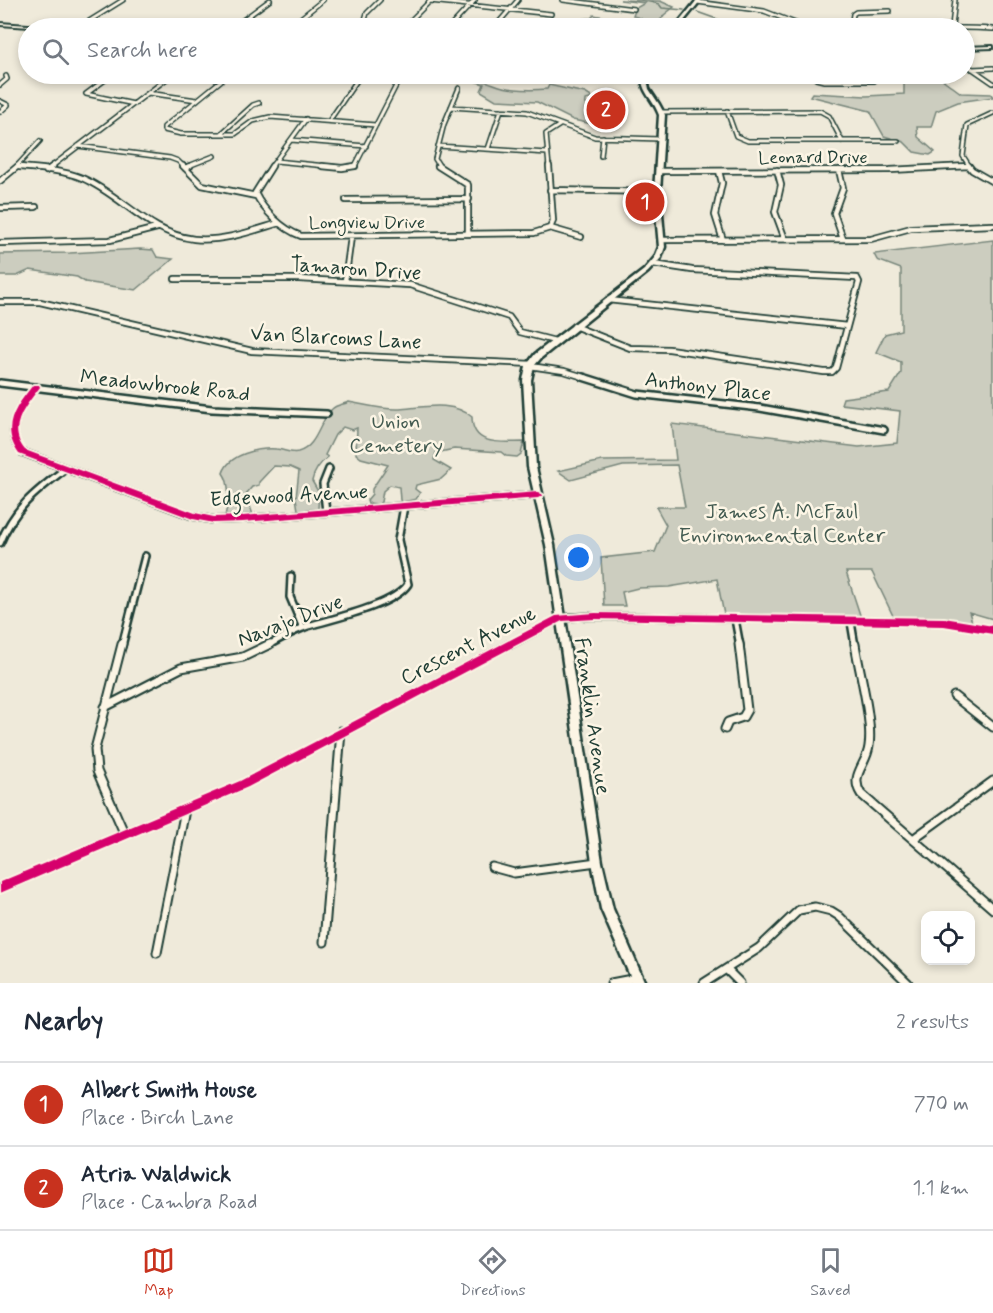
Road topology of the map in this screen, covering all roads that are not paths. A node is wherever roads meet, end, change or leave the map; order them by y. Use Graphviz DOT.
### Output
graph roads {
  1 [pos="123,0"];
  2 [pos="270,0"];
  3 [pos="322,0"];
  4 [pos="380,0"];
  5 [pos="430,0"];
  6 [pos="474,0"];
  7 [pos="518,0"];
  8 [pos="563,0"];
  9 [pos="754,0"];
  10 [pos="955,0"];
  11 [pos="698,1"];
  12 [pos="470,5"];
  13 [pos="748,8"];
  14 [pos="634,9"];
  15 [pos="509,10"];
  16 [pos="890,10"];
  17 [pos="551,14"];
  18 [pos="94,18"];
  19 [pos="246,18"];
  20 [pos="301,18"];
  21 [pos="366,18"];
  22 [pos="413,18"];
  23 [pos="458,18"];
  24 [pos="503,18"];
  25 [pos="684,18"];
  26 [pos="784,18"];
  27 [pos="854,18"];
  28 [pos="953,18"];
  29 [pos="0,24"];
  30 [pos="18,25"];
  31 [pos="975,28"];
  32 [pos="993,29"];
  33 [pos="993,47"];
  34 [pos="975,48"];
  35 [pos="993,68"];
  36 [pos="975,69"];
  37 [pos="975,71"];
  38 [pos="6,76"];
  39 [pos="993,82"];
  40 [pos="100,84"];
  41 [pos="160,84"];
  42 [pos="217,84"];
  43 [pos="355,84"];
  44 [pos="396,84"];
  45 [pos="645,84"];
  46 [pos="0,85"];
  47 [pos="459,88"];
  48 [pos="148,93"];
  49 [pos="86,94"];
  50 [pos="197,100"];
  51 [pos="0,101"];
  52 [pos="259,103"];
  53 [pos="134,104"];
  54 [pos="451,107"];
  55 [pos="501,110"];
  56 [pos="727,111"];
  57 [pos="0,112"];
  58 [pos="661,112"];
  59 [pos="993,113"];
  60 [pos="306,119"];
  61 [pos="329,121"];
  62 [pos="376,125"];
  63 [pos="560,125"];
  64 [pos="222,133"];
  65 [pos="603,137"];
  66 [pos="660,139"];
  67 [pos="291,140"];
  68 [pos="40,141"];
  69 [pos="842,141"];
  70 [pos="898,141"];
  71 [pos="78,146"];
  72 [pos="366,146"];
  73 [pos="438,146"];
  74 [pos="488,149"];
  75 [pos="547,153"];
  76 [pos="214,156"];
  77 [pos="601,156"];
  78 [pos="276,161"];
  79 [pos="969,166"];
  80 [pos="19,167"];
  81 [pos="185,168"];
  82 [pos="777,170"];
  83 [pos="839,170"];
  84 [pos="46,171"];
  85 [pos="658,171"];
  86 [pos="719,171"];
  87 [pos="0,181"];
  88 [pos="993,182"];
  89 [pos="550,190"];
  90 [pos="657,192"];
  91 [pos="256,196"];
  92 [pos="346,200"];
  93 [pos="469,200"];
  94 [pos="36,207"];
  95 [pos="0,208"];
  96 [pos="279,223"];
  97 [pos="993,225"];
  98 [pos="157,228"];
  99 [pos="550,228"];
  100 [pos="468,234"];
  101 [pos="351,237"];
  102 [pos="581,237"];
  103 [pos="786,239"];
  104 [pos="843,239"];
  105 [pos="662,240"];
  106 [pos="723,240"];
  107 [pos="0,243"];
  108 [pos="653,264"];
  109 [pos="175,279"];
  110 [pos="345,281"];
  111 [pos="608,300"];
  112 [pos="0,302"];
  113 [pos="574,326"];
  114 [pos="848,326"];
  115 [pos="551,344"];
  116 [pos="531,365"];
  117 [pos="0,383"];
  118 [pos="36,387"];
  119 [pos="327,414"];
  120 [pos="884,430"];
  121 [pos="65,469"];
  122 [pos="329,469"];
  123 [pos="538,495"];
  124 [pos="404,506"];
  125 [pos="326,512"];
  126 [pos="2,533"];
  127 [pos="0,543"];
  128 [pos="145,556"];
  129 [pos="291,576"];
  130 [pos="560,618"];
  131 [pos="735,619"];
  132 [pos="851,622"];
  133 [pos="303,628"];
  134 [pos="993,630"];
  135 [pos="954,696"];
  136 [pos="105,707"];
  137 [pos="993,727"];
  138 [pos="725,729"];
  139 [pos="341,731"];
  140 [pos="993,781"];
  141 [pos="185,810"];
  142 [pos="125,835"];
  143 [pos="913,839"];
  144 [pos="597,862"];
  145 [pos="492,867"];
  146 [pos="0,888"];
  147 [pos="993,909"];
  148 [pos="324,942"];
  149 [pos="157,953"];
  150 [pos="727,970"];
  151 [pos="638,981"];
  152 [pos="611,983"];
  153 [pos="704,983"];
  154 [pos="740,983"];
  155 [pos="908,983"];
  1 -- 18 [label="street"];
  2 -- 19 [label="street"];
  3 -- 20 [label="street"];
  4 -- 21 [label="street"];
  5 -- 12 [label="street"];
  5 -- 22 [label="street"];
  6 -- 12 [label="street"];
  7 -- 15 [label="street"];
  8 -- 14 [label="street"];
  9 -- 13 [label="street"];
  10 -- 28 [label="street"];
  11 -- 13 [label="street"];
  11 -- 25 [label="main road"];
  12 -- 15 [label="street"];
  12 -- 23 [label="street"];
  13 -- 26 [label="street"];
  15 -- 17 [label="street"];
  15 -- 24 [label="street"];
  16 -- 27 [label="street"];
  29 -- 30 [label="main road"];
  31 -- 32 [label="street"];
  33 -- 34 [label="main road"];
  35 -- 36 [label="street"];
  37 -- 39 [label="street"];
  38 -- 46 [label="street"];
  40 -- 49 [label="street"];
  41 -- 48 [label="street"];
  42 -- 50 [label="street"];
  43 -- 61 [label="street"];
  44 -- 62 [label="street"];
  45 -- 58 [label="main road"];
  47 -- 54 [label="street"];
  48 -- 50 [label="street"];
  48 -- 53 [label="street"];
  49 -- 53 [label="street"];
  50 -- 64 [label="street"];
  51 -- 57 [label="street"];
  52 -- 64 [label="street"];
  53 -- 71 [label="street"];
  54 -- 55 [label="street"];
  54 -- 73 [label="street"];
  55 -- 63 [label="street"];
  55 -- 74 [label="street"];
  56 -- 58 [label="street"];
  56 -- 69 [label="street"];
  56 -- 69 [label="street"];
  58 -- 66 [label="main road"];
  59 -- 79 [label="street"];
  60 -- 61 [label="street"];
  60 -- 64 [label="street"];
  60 -- 67 [label="street"];
  61 -- 62 [label="street"];
  62 -- 72 [label="street"];
  63 -- 65 [label="street"];
  63 -- 75 [label="street"];
  65 -- 66 [label="street"];
  65 -- 77 [label="street"];
  66 -- 85 [label="main road"];
  67 -- 72 [label="street"];
  67 -- 78 [label="street"];
  68 -- 80 [label="street"];
  69 -- 70 [label="street"];
  71 -- 81 [label="street"];
  71 -- 84 [label="street"];
  72 -- 78 [label="street"];
  73 -- 74 [label="street"];
  73 -- 93 [label="street"];
  74 -- 75 [label="street"];
  75 -- 89 [label="street"];
  76 -- 81 [label="street"];
  78 -- 91 [label="street"];
  79 -- 83 [label="street, Leonard Drive"];
  79 -- 88 [label="street"];
  80 -- 84 [label="street"];
  80 -- 87 [label="street"];
  81 -- 91 [label="street"];
  82 -- 83 [label="street, Leonard Drive"];
  82 -- 86 [label="street, Leonard Drive"];
  82 -- 103 [label="street"];
  83 -- 104 [label="street"];
  84 -- 98 [label="street"];
  85 -- 86 [label="street, Leonard Drive"];
  85 -- 90 [label="main road"];
  86 -- 106 [label="street"];
  89 -- 90 [label="street"];
  89 -- 99 [label="street"];
  90 -- 105 [label="main road"];
  91 -- 96 [label="street, Longview Drive"];
  92 -- 93 [label="street"];
  93 -- 100 [label="street"];
  94 -- 95 [label="street"];
  96 -- 98 [label="street"];
  96 -- 101 [label="street, Longview Drive"];
  97 -- 104 [label="street"];
  98 -- 107 [label="street"];
  99 -- 100 [label="street, Longview Drive"];
  99 -- 102 [label="street"];
  100 -- 101 [label="street, Longview Drive"];
  101 -- 110 [label="street"];
  103 -- 104 [label="street"];
  103 -- 106 [label="street"];
  105 -- 106 [label="street"];
  105 -- 108 [label="main road"];
  108 -- 111 [label="main road"];
  108 -- 114 [label="street"];
  109 -- 110 [label="street, Tamaron Drive"];
  110 -- 115 [label="street, Tamaron Drive"];
  111 -- 113 [label="main road"];
  111 -- 114 [label="street"];
  112 -- 116 [label="street, Van Blarcoms Lane"];
  113 -- 114 [label="street"];
  113 -- 115 [label="main road"];
  115 -- 116 [label="main road"];
  116 -- 120 [label="street, Anthony Place"];
  116 -- 123 [label="main road, Franklin Avenue"];
  117 -- 118 [label="street, Meadowbrook Road"];
  118 -- 119 [label="street, Meadowbrook Road"];
  118 -- 121 [label="street, Edgewood Avenue"];
  121 -- 125 [label="street, Edgewood Avenue"];
  121 -- 126 [label="street"];
  122 -- 125 [label="street"];
  123 -- 124 [label="street, Edgewood Avenue"];
  123 -- 130 [label="main road, Franklin Avenue"];
  124 -- 125 [label="street, Edgewood Avenue"];
  124 -- 133 [label="street, Navajo Drive"];
  126 -- 127 [label="street"];
  128 -- 136 [label="street"];
  129 -- 133 [label="street"];
  130 -- 131 [label="street, Crescent Avenue"];
  130 -- 139 [label="street, Crescent Avenue"];
  130 -- 144 [label="main road, Franklin Avenue"];
  131 -- 132 [label="street, Crescent Avenue"];
  131 -- 138 [label="street"];
  132 -- 134 [label="street, Crescent Avenue"];
  132 -- 143 [label="street"];
  133 -- 136 [label="street, Navajo Drive"];
  135 -- 137 [label="street"];
  136 -- 142 [label="street"];
  139 -- 141 [label="street, Crescent Avenue"];
  139 -- 148 [label="street"];
  140 -- 143 [label="street"];
  141 -- 142 [label="street, Crescent Avenue"];
  141 -- 149 [label="street"];
  142 -- 146 [label="street, Crescent Avenue"];
  143 -- 147 [label="street"];
  144 -- 145 [label="street"];
  144 -- 151 [label="main road, Franklin Avenue"];
  150 -- 153 [label="street"];
  150 -- 154 [label="street"];
  150 -- 155 [label="street"];
  151 -- 152 [label="street"];
}
